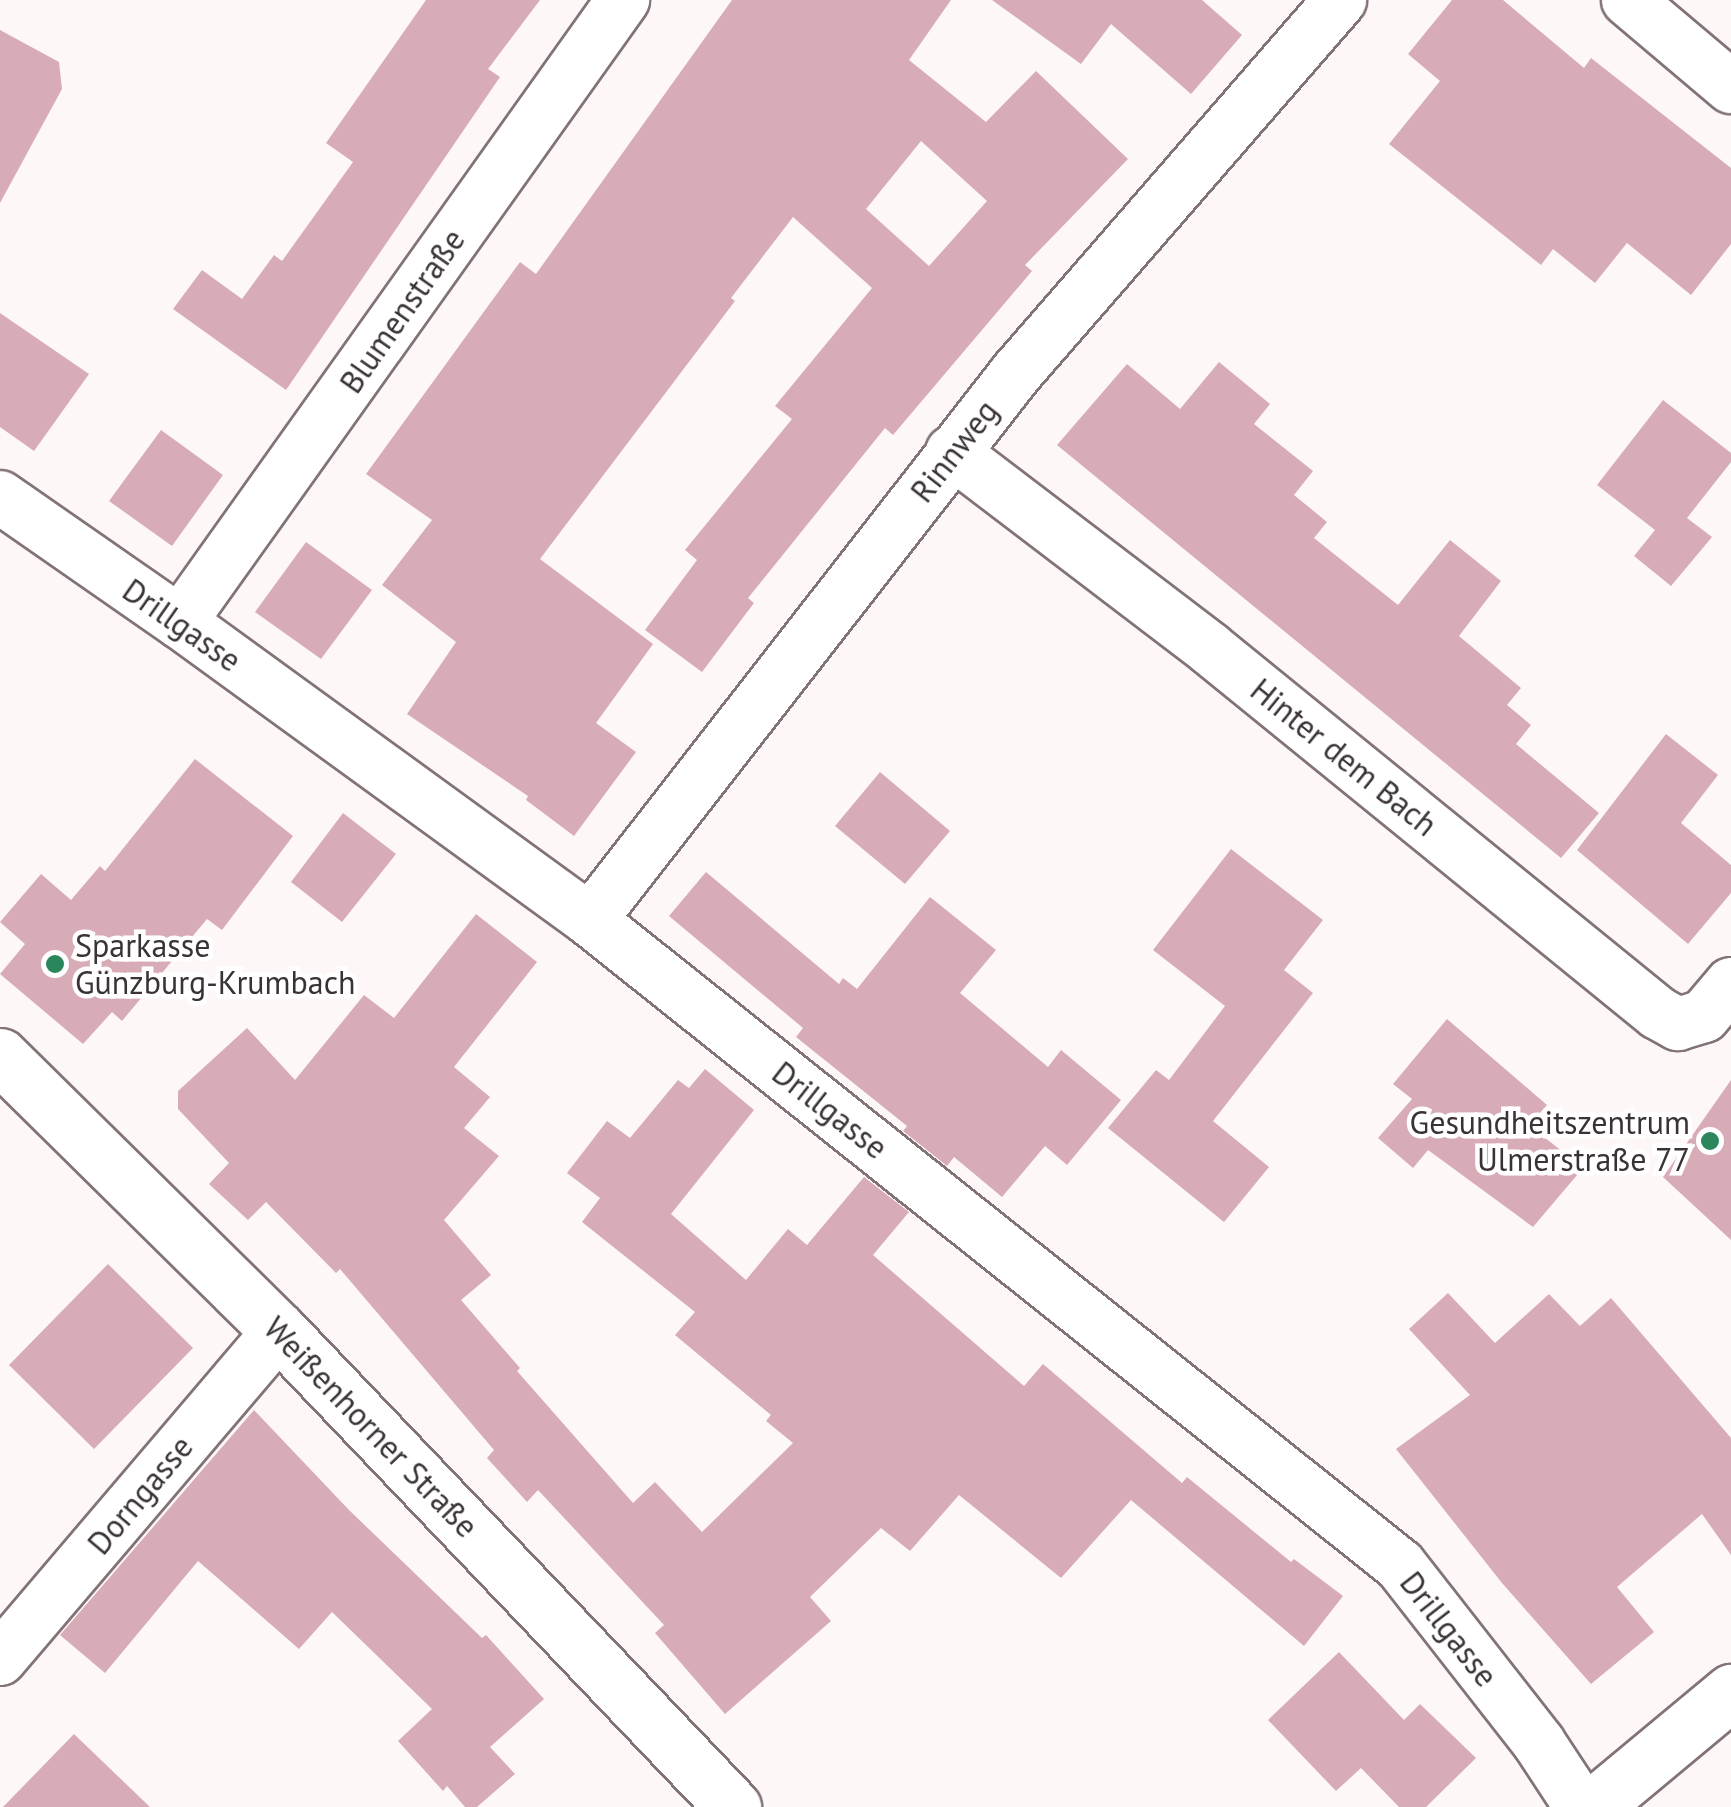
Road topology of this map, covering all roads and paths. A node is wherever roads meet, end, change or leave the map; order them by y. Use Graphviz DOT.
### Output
graph roads {
  1 [pos="623,0"];
  2 [pos="1628,0"];
  3 [pos="1318,7"];
  4 [pos="1731,87"];
  5 [pos="952,452"];
  6 [pos="0,497"];
  7 [pos="180,622"];
  8 [pos="590,920"];
  9 [pos="1731,984"];
  10 [pos="0,1056"];
  11 [pos="279,1331"];
  12 [pos="0,1659"];
  13 [pos="1731,1692"];
  14 [pos="733,1807"];
  15 [pos="1581,1807"];
  16 [pos="1592,1807"];
  1 -- 7 [label="street, Blumenstraße"];
  2 -- 4 [label="street"];
  3 -- 5 [label="street, Rinnweg"];
  5 -- 8 [label="street, Rinnweg"];
  5 -- 9 [label="street, Hinter dem Bach"];
  6 -- 7 [label="street, Drillgasse"];
  7 -- 8 [label="street, Drillgasse"];
  8 -- 15 [label="street, Drillgasse"];
  10 -- 11 [label="main road, Weißenhorner Straße"];
  11 -- 12 [label="street, Dorngasse"];
  11 -- 14 [label="main road, Weißenhorner Straße"];
  13 -- 16 [label="main road"];
}
